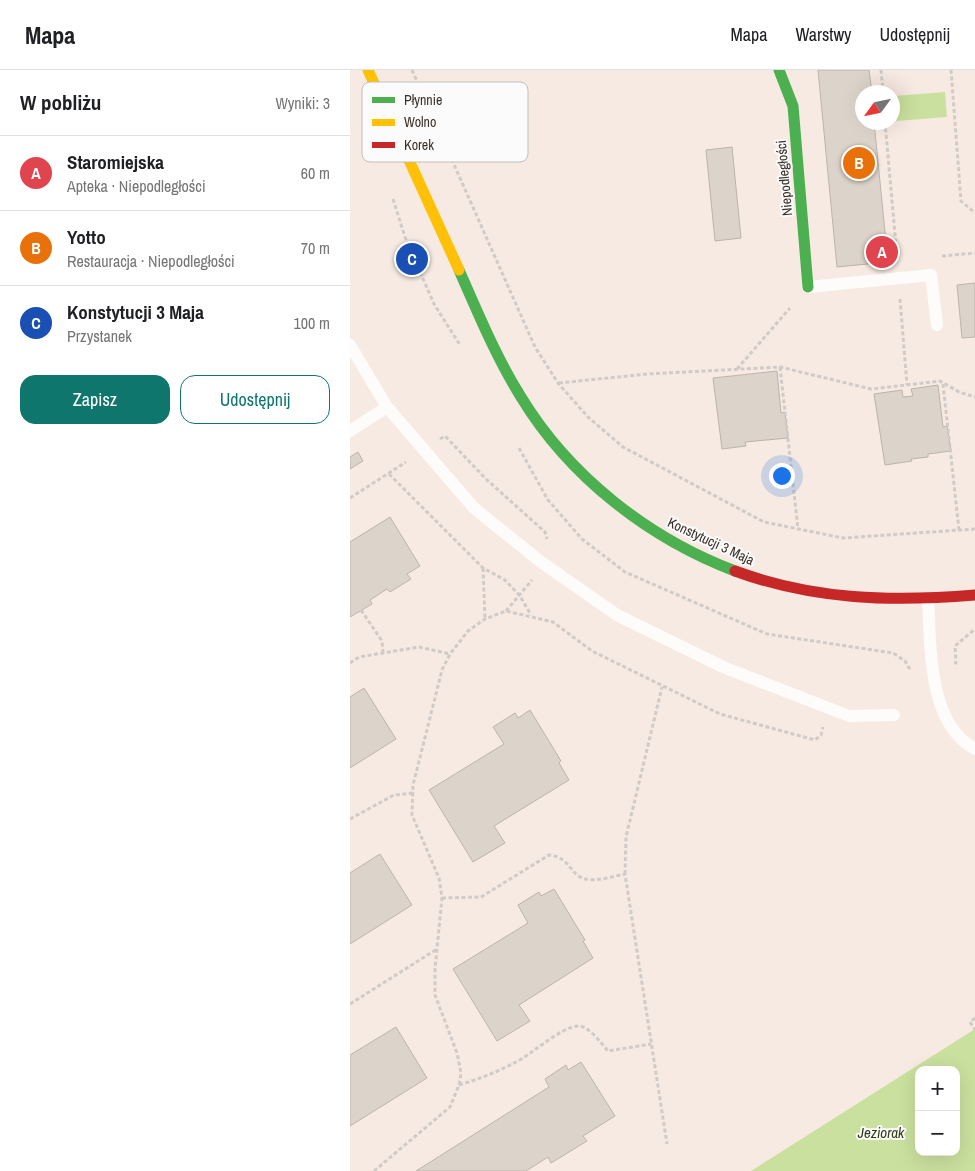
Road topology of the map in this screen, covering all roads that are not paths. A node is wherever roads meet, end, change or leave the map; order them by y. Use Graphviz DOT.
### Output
graph roads {
  1 [pos="368,70"];
  2 [pos="779,70"];
  3 [pos="373,82"];
  4 [pos="409,162"];
  5 [pos="808,287"];
  6 [pos="937,325"];
  7 [pos="350,346"];
  8 [pos="387,407"];
  9 [pos="350,431"];
  10 [pos="975,595"];
  11 [pos="928,599"];
  12 [pos="894,715"];
  13 [pos="975,749"];
  1 -- 3 [label="main road, Konstytucji 3 Maja"];
  2 -- 5 [label="main road, Niepodległości"];
  4 -- 11 [label="main road, Konstytucji 3 Maja"];
  5 -- 6 [label="lane"];
  7 -- 8 [label="lane"];
  8 -- 9 [label="lane"];
  8 -- 12 [label="lane"];
  10 -- 11 [label="main road, Konstytucji 3 Maja"];
  11 -- 13 [label="lane"];
}
